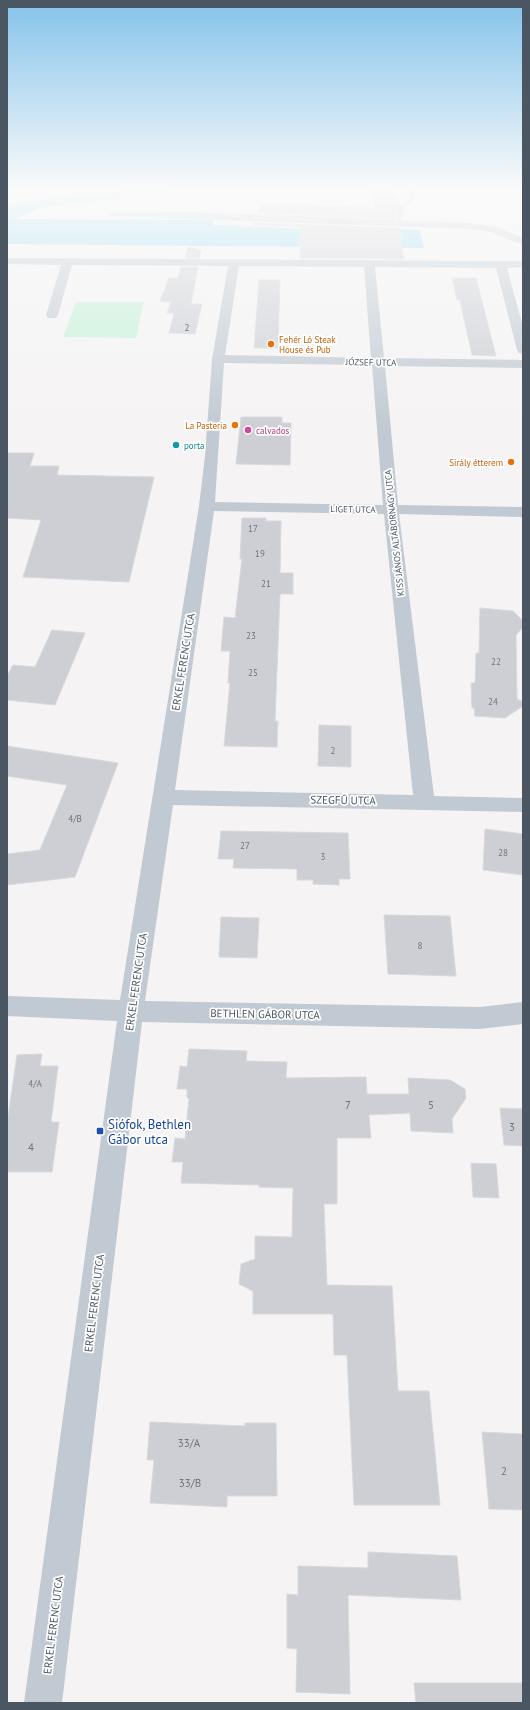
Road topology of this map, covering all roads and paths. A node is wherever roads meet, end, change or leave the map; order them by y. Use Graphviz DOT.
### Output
graph roads {
  1 [pos="65,270"];
  2 [pos="233,270"];
  3 [pos="370,270"];
  4 [pos="501,270"];
  5 [pos="52,315"];
  6 [pos="523,350"];
  7 [pos="218,359"];
  8 [pos="377,362"];
  9 [pos="523,364"];
  10 [pos="207,506"];
  11 [pos="391,510"];
  12 [pos="523,512"];
  13 [pos="163,797"];
  14 [pos="424,802"];
  15 [pos="523,805"];
  16 [pos="7,1006"];
  17 [pos="131,1011"];
  18 [pos="523,1013"];
  19 [pos="43,1703"];
  1 -- 5 [label="street"];
  2 -- 7 [label="street, ERKEL FERENC UTCA"];
  3 -- 8 [label="street, KISS JÁNOS ALTÁBORNAGY UTCA"];
  4 -- 6 [label="street"];
  7 -- 8 [label="street, JÓZSEF UTCA"];
  7 -- 10 [label="street, ERKEL FERENC UTCA"];
  8 -- 9 [label="street, JÓZSEF UTCA"];
  8 -- 11 [label="street, KISS JÁNOS ALTÁBORNAGY UTCA"];
  10 -- 11 [label="street, LIGET UTCA"];
  10 -- 13 [label="street, ERKEL FERENC UTCA"];
  11 -- 12 [label="street, LIGET UTCA"];
  11 -- 14 [label="street, KISS JÁNOS ALTÁBORNAGY UTCA"];
  13 -- 14 [label="street, SZEGFŰ UTCA"];
  13 -- 17 [label="street, ERKEL FERENC UTCA"];
  14 -- 15 [label="street, SZEGFŰ UTCA"];
  16 -- 17 [label="street, BETHLEN GÁBOR UTCA"];
  17 -- 18 [label="street, BETHLEN GÁBOR UTCA"];
  17 -- 19 [label="street, ERKEL FERENC UTCA"];
}
